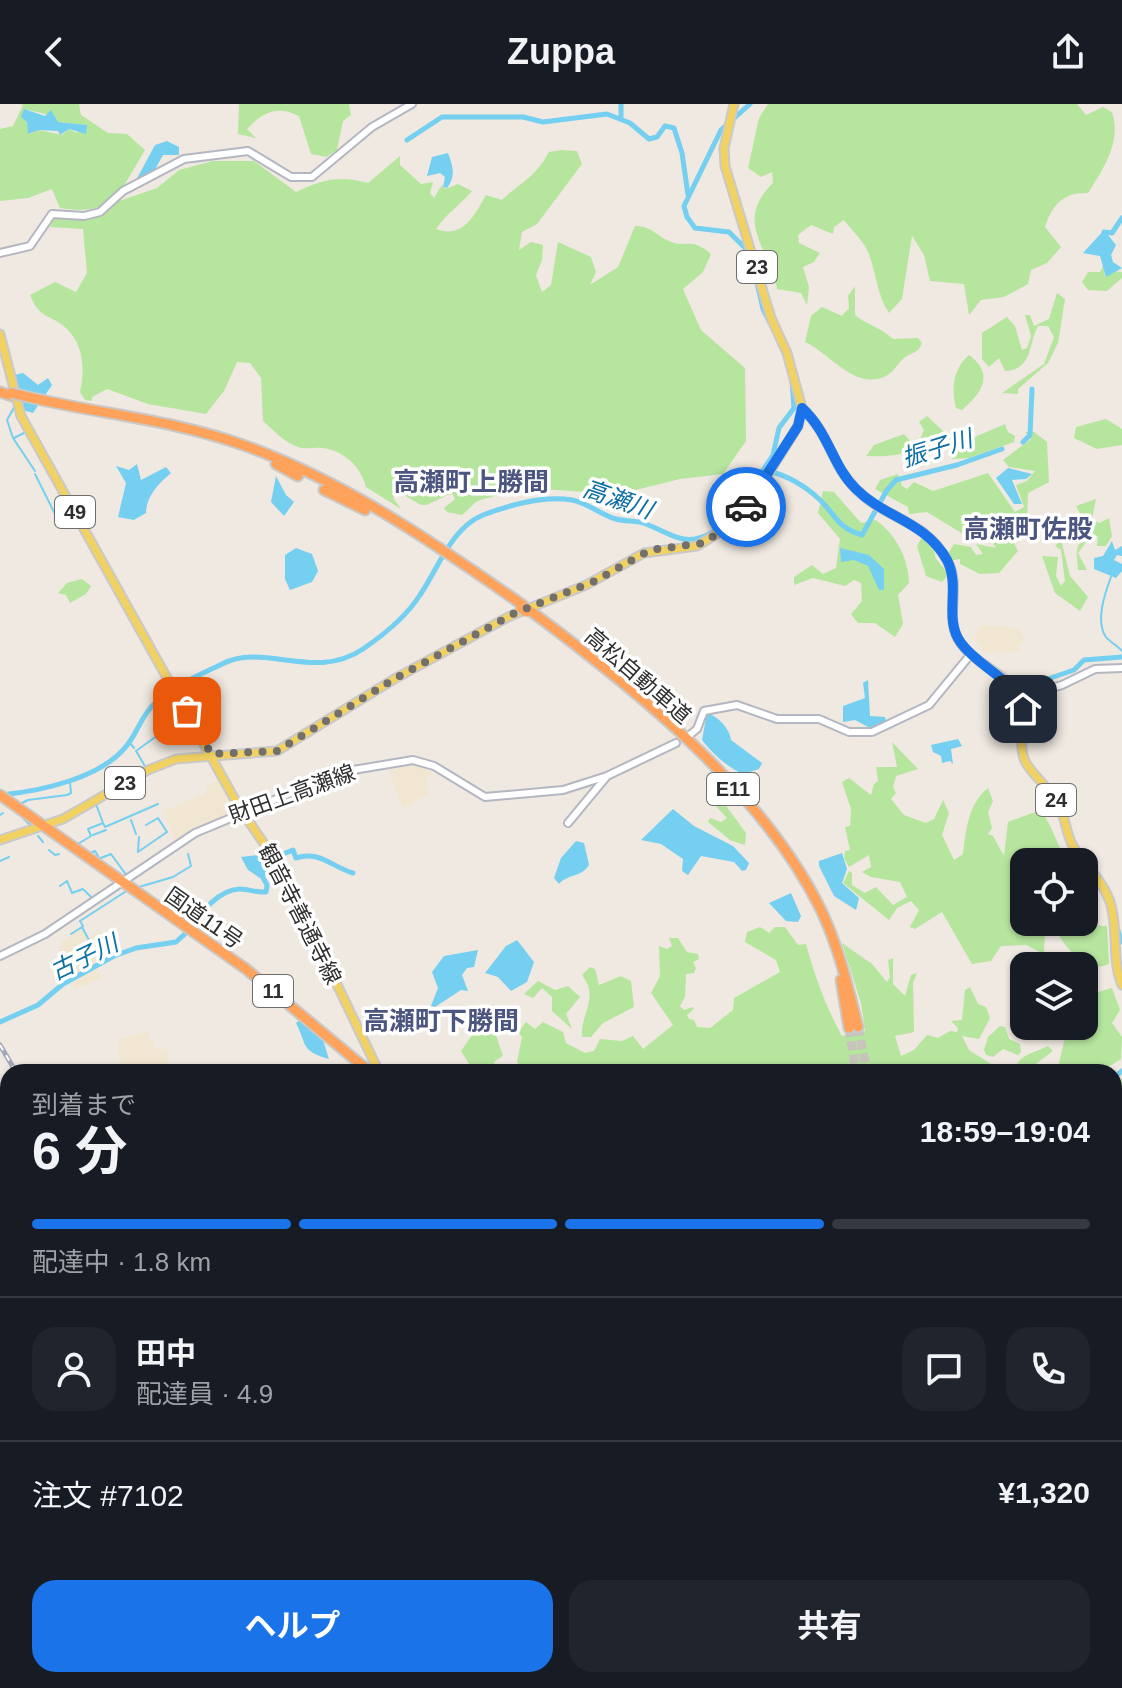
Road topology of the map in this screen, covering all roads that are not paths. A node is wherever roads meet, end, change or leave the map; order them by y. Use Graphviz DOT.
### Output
graph roads {
  1 [pos="412,104"];
  2 [pos="734,104"];
  3 [pos="0,253"];
  4 [pos="0,334"];
  5 [pos="0,390"];
  6 [pos="45,403"];
  7 [pos="802,408"];
  8 [pos="231,441"];
  9 [pos="261,457"];
  10 [pos="326,475"];
  11 [pos="298,476"];
  12 [pos="350,489"];
  13 [pos="324,490"];
  14 [pos="380,512"];
  15 [pos="393,524"];
  16 [pos="438,550"];
  17 [pos="971,654"];
  18 [pos="1122,668"];
  19 [pos="1020,697"];
  20 [pos="686,738"];
  21 [pos="676,743"];
  22 [pos="211,754"];
  23 [pos="607,776"];
  24 [pos="0,795"];
  25 [pos="242,812"];
  26 [pos="568,823"];
  27 [pos="44,827"];
  28 [pos="0,840"];
  29 [pos="121,881"];
  30 [pos="0,956"];
  31 [pos="1122,985"];
  32 [pos="854,1028"];
  33 [pos="361,1064"];
  34 [pos="375,1064"];
  1 -- 3 [label="main road"];
  2 -- 7 [label="main road, 23"];
  4 -- 22 [label="main road, 観音寺善通寺線 / 49"];
  5 -- 6 [label="highway, 高松自動車道 / E11, bridge"];
  6 -- 8 [label="highway, 高松自動車道 / E11"];
  6 -- 9 [label="highway, 高松自動車道 / E11"];
  7 -- 17 [label="main road"];
  7 -- 22 [label="main road, 23"];
  8 -- 10 [label="highway"];
  8 -- 14 [label="highway, 高松自動車道 / E11"];
  9 -- 11 [label="highway"];
  9 -- 15 [label="highway, 高松自動車道 / E11"];
  12 -- 14 [label="highway"];
  13 -- 15 [label="highway"];
  14 -- 16 [label="highway, 高松自動車道 / E11"];
  15 -- 16 [label="highway, 高松自動車道 / E11"];
  16 -- 32 [label="highway, 高松自動車道 / E11"];
  17 -- 19 [label="main road"];
  17 -- 20 [label="main road"];
  18 -- 19 [label="main road"];
  19 -- 31 [label="main road, 24"];
  21 -- 23 [label="main road, 財田上高瀬線"];
  22 -- 25 [label="main road, 観音寺善通寺線 / 49"];
  22 -- 27 [label="main road, 23"];
  23 -- 25 [label="main road, 財田上高瀬線"];
  23 -- 26 [label="main road, 財田上高瀬線"];
  24 -- 27 [label="highway, 国道11号 / 11"];
  25 -- 29 [label="main road, 財田上高瀬線"];
  25 -- 34 [label="main road, 観音寺善通寺線 / 49"];
  27 -- 28 [label="main road, 23"];
  27 -- 29 [label="highway, 国道11号 / 11"];
  29 -- 30 [label="main road, 財田上高瀬線"];
  29 -- 33 [label="highway, 国道11号 / 11"];
}
